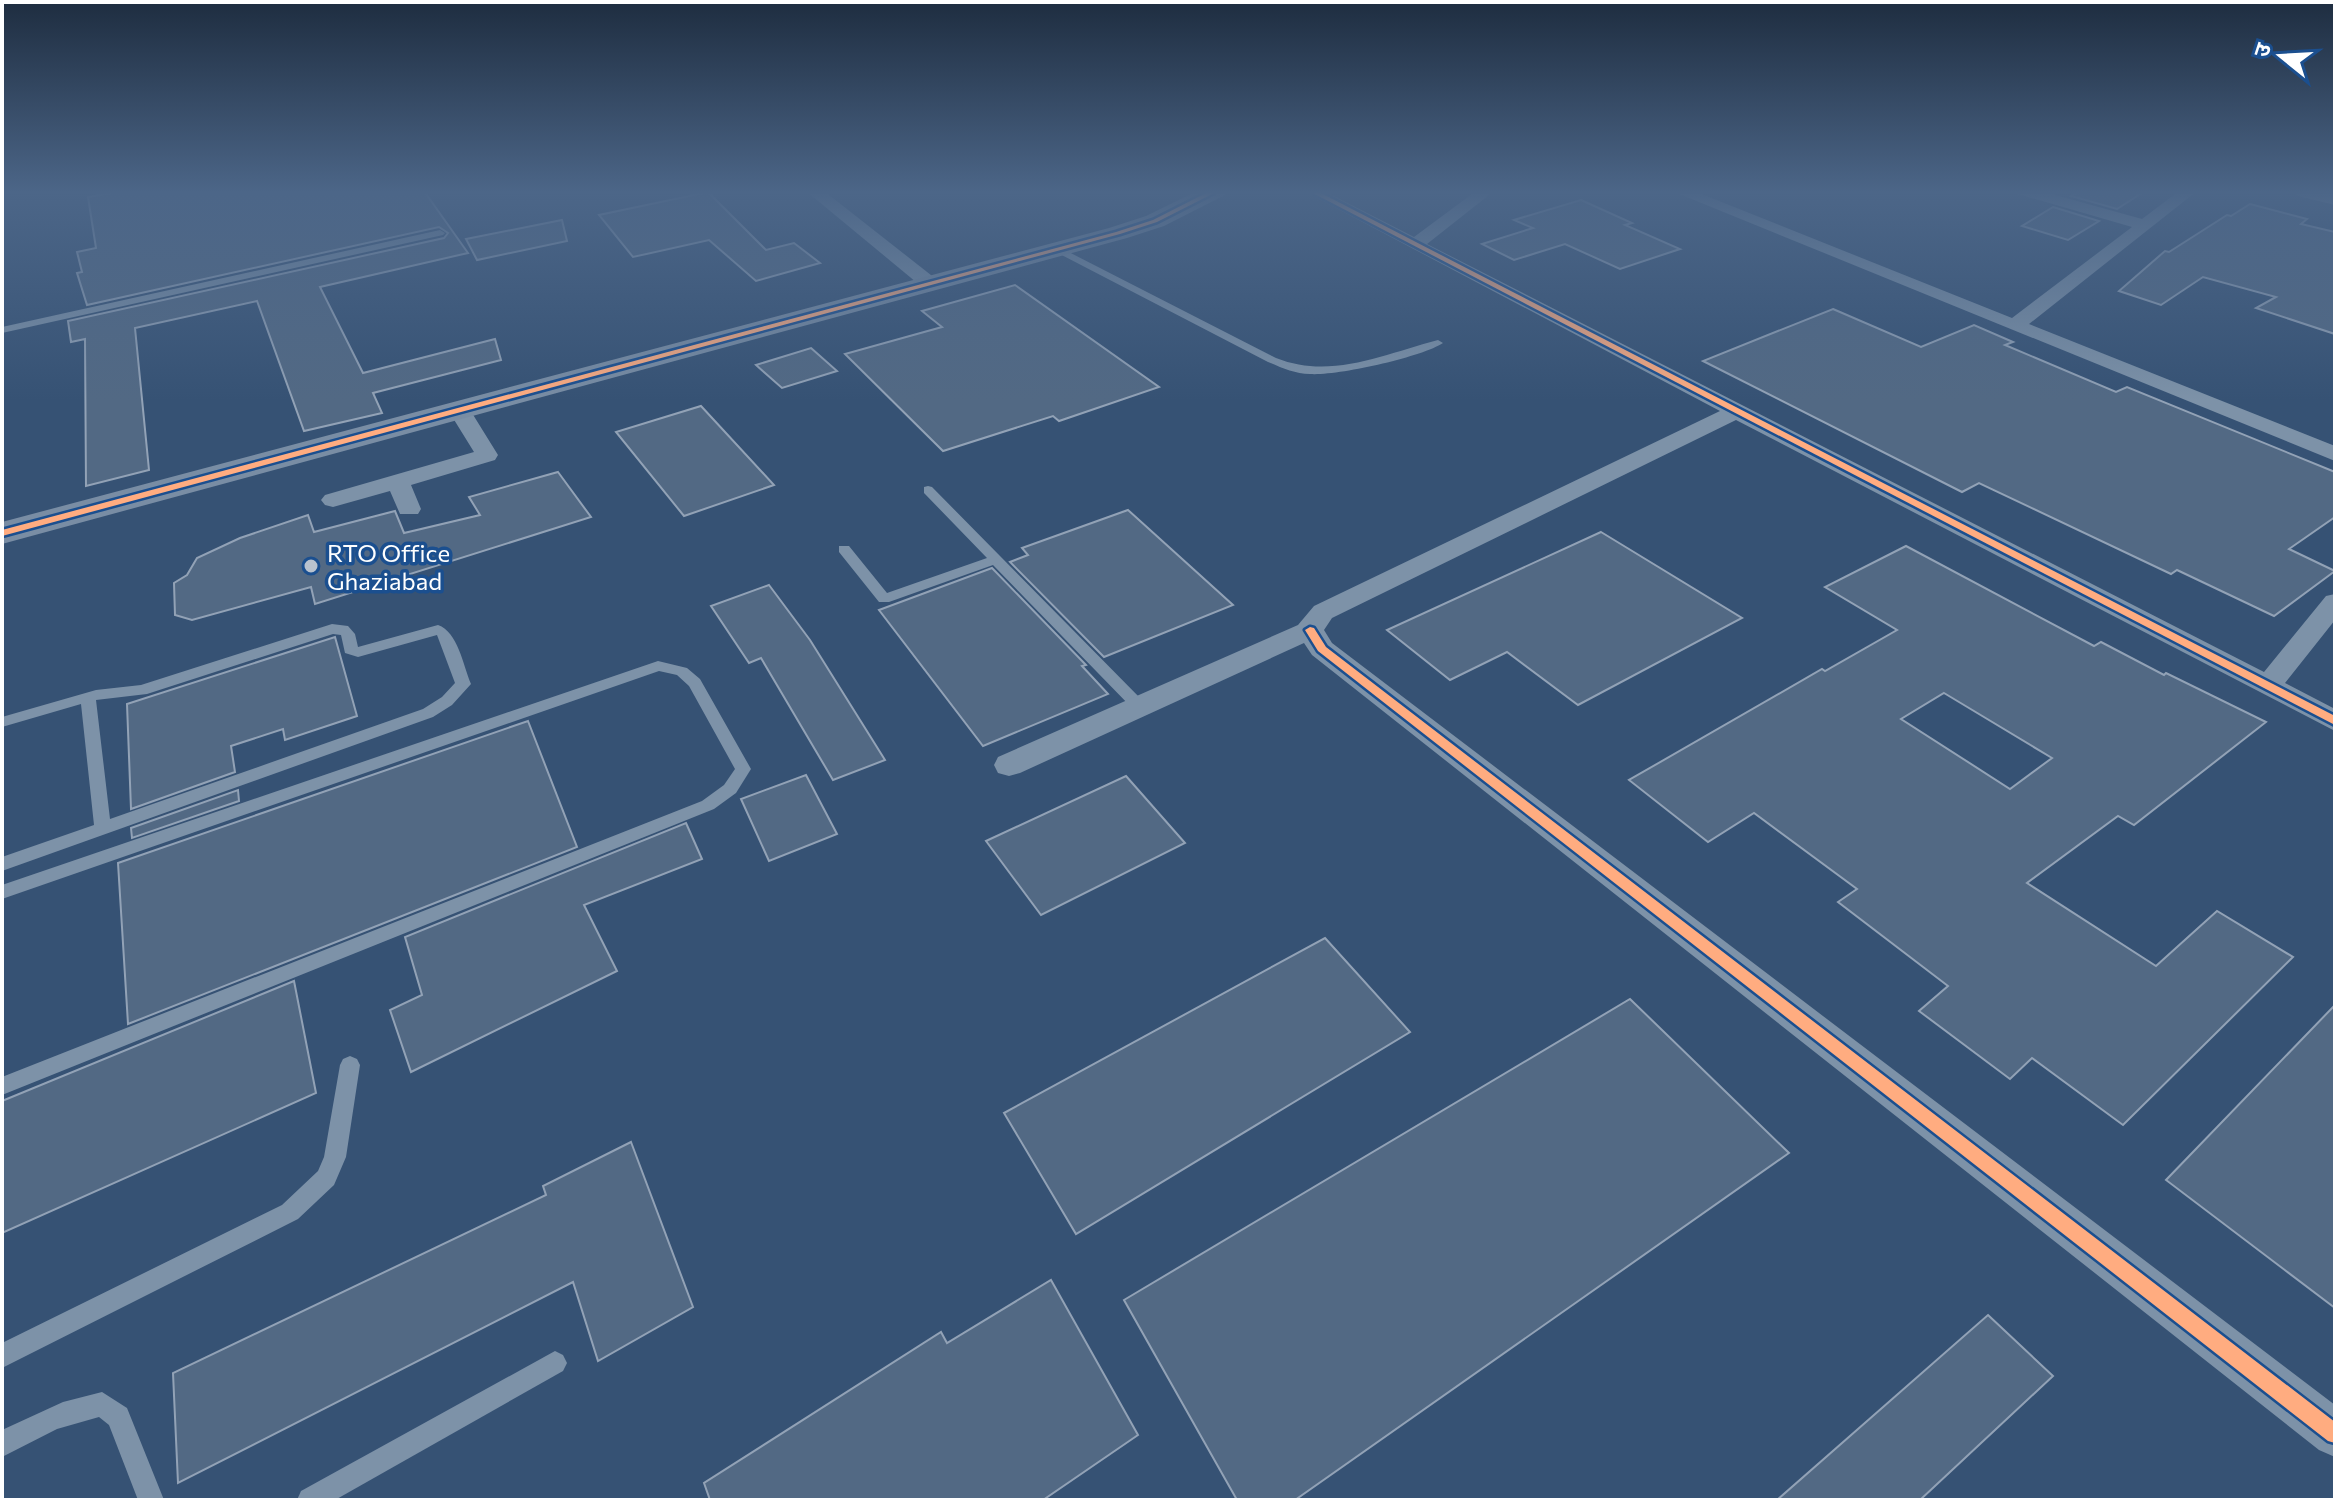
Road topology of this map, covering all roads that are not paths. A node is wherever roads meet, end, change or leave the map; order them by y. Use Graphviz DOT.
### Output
graph roads {
  1 [pos="313,261"];
  2 [pos="903,261"];
  3 [pos="1011,261"];
  4 [pos="1081,261"];
  5 [pos="1449,261"];
  6 [pos="1855,261"];
  7 [pos="2098,261"];
  8 [pos="929,283"];
  9 [pos="2015,325"];
  10 [pos="2,330"];
  11 [pos="1438,343"];
  12 [pos="459,410"];
  13 [pos="1739,410"];
  14 [pos="2335,454"];
  15 [pos="398,481"];
  16 [pos="928,490"];
  17 [pos="333,500"];
  18 [pos="409,509"];
  19 [pos="2,533"];
  20 [pos="844,549"];
  21 [pos="996,559"];
  22 [pos="2335,602"];
  23 [pos="1310,630"];
  24 [pos="2268,686"];
  25 [pos="88,697"];
  26 [pos="1138,705"];
  27 [pos="2335,721"];
  28 [pos="2,722"];
  29 [pos="1009,765"];
  30 [pos="103,830"];
  31 [pos="2,864"];
  32 [pos="2,892"];
  33 [pos="350,1065"];
  34 [pos="2,1086"];
  35 [pos="2,1356"];
  36 [pos="555,1363"];
  37 [pos="2335,1434"];
  38 [pos="2,1444"];
  39 [pos="151,1500"];
  40 [pos="310,1500"];
  1 -- 10 [label="lane"];
  2 -- 8 [label="street"];
  3 -- 8 [label="street"];
  4 -- 11 [label="lane"];
  5 -- 13 [label="street"];
  6 -- 9 [label="street"];
  7 -- 9 [label="street"];
  8 -- 12 [label="street"];
  9 -- 14 [label="street"];
  12 -- 15 [label="street"];
  12 -- 19 [label="street"];
  13 -- 23 [label="street"];
  13 -- 24 [label="street"];
  15 -- 17 [label="street"];
  15 -- 18 [label="street"];
  16 -- 21 [label="lane"];
  20 -- 21 [label="lane"];
  21 -- 26 [label="lane"];
  22 -- 24 [label="street"];
  23 -- 26 [label="street"];
  23 -- 37 [label="street"];
  24 -- 27 [label="street"];
  25 -- 28 [label="lane"];
  25 -- 30 [label="lane"];
  25 -- 30 [label="lane"];
  26 -- 29 [label="street"];
  30 -- 31 [label="lane"];
  32 -- 34 [label="lane"];
  33 -- 35 [label="lane"];
  36 -- 40 [label="lane"];
  38 -- 39 [label="lane"];
}
